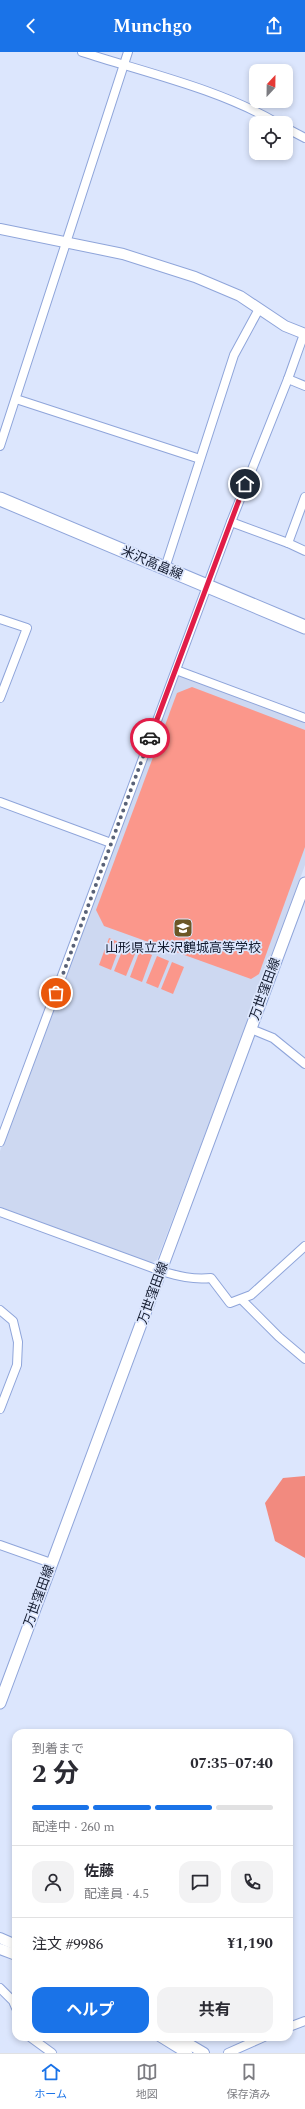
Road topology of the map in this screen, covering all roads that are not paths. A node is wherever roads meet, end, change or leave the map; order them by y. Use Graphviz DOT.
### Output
graph roads {
  1 [pos="82,52"];
  2 [pos="128,52"];
  3 [pos="123,65"];
  4 [pos="264,116"];
  5 [pos="293,132"];
  6 [pos="305,138"];
  7 [pos="0,229"];
  8 [pos="66,242"];
  9 [pos="259,309"];
  10 [pos="304,334"];
  11 [pos="288,379"];
  12 [pos="305,386"];
  13 [pos="16,399"];
  14 [pos="0,446"];
  15 [pos="200,459"];
  16 [pos="305,497"];
  17 [pos="0,499"];
  18 [pos="231,522"];
  19 [pos="288,543"];
  20 [pos="305,551"];
  21 [pos="165,568"];
  22 [pos="207,586"];
  23 [pos="0,620"];
  24 [pos="305,627"];
  25 [pos="176,670"];
  26 [pos="0,698"];
  27 [pos="305,718"];
  28 [pos="0,802"];
  29 [pos="111,843"];
  30 [pos="305,883"];
  31 [pos="251,1029"];
  32 [pos="305,1064"];
  33 [pos="0,1142"];
  34 [pos="0,1212"];
  35 [pos="305,1246"];
  36 [pos="161,1271"];
  37 [pos="242,1300"];
  38 [pos="0,1310"];
  39 [pos="305,1359"];
  40 [pos="0,1409"];
  41 [pos="0,1545"];
  42 [pos="51,1563"];
  43 [pos="0,1703"];
  44 [pos="0,1938"];
  45 [pos="12,1943"];
  46 [pos="0,1949"];
  47 [pos="12,1954"];
  48 [pos="0,1988"];
  49 [pos="12,2000"];
  50 [pos="305,2021"];
  51 [pos="293,2026"];
  52 [pos="36,2041"];
  53 [pos="168,2041"];
  54 [pos="184,2041"];
  55 [pos="255,2041"];
  56 [pos="52,2053"];
  57 [pos="187,2053"];
  58 [pos="203,2053"];
  59 [pos="228,2053"];
  1 -- 3 [label="street"];
  2 -- 3 [label="street"];
  3 -- 4 [label="street"];
  3 -- 8 [label="street"];
  5 -- 6 [label="street"];
  7 -- 8 [label="street"];
  8 -- 9 [label="street"];
  8 -- 13 [label="street"];
  9 -- 10 [label="street"];
  9 -- 15 [label="street"];
  10 -- 11 [label="street"];
  11 -- 12 [label="street"];
  11 -- 18 [label="street"];
  13 -- 14 [label="street"];
  13 -- 15 [label="street"];
  15 -- 21 [label="street"];
  16 -- 19 [label="street"];
  17 -- 21 [label="main road, 米沢高畠線"];
  18 -- 19 [label="street"];
  18 -- 22 [label="street"];
  19 -- 20 [label="street"];
  21 -- 22 [label="main road, 米沢高畠線"];
  22 -- 24 [label="main road, 米沢高畠線"];
  22 -- 25 [label="street"];
  23 -- 26 [label="street"];
  25 -- 27 [label="street"];
  25 -- 29 [label="street"];
  28 -- 29 [label="street"];
  29 -- 33 [label="street"];
  30 -- 31 [label="main road, 万世窪田線"];
  31 -- 32 [label="street"];
  31 -- 36 [label="main road, 万世窪田線"];
  34 -- 36 [label="street"];
  35 -- 37 [label="street"];
  36 -- 37 [label="street"];
  36 -- 42 [label="main road, 万世窪田線"];
  37 -- 39 [label="street"];
  38 -- 40 [label="street"];
  41 -- 42 [label="street"];
  42 -- 43 [label="main road, 万世窪田線"];
  44 -- 45 [label="street"];
  46 -- 47 [label="street"];
  48 -- 49 [label="street"];
  50 -- 51 [label="street"];
  52 -- 56 [label="street"];
  53 -- 57 [label="street"];
  54 -- 58 [label="street"];
  55 -- 59 [label="street"];
}
